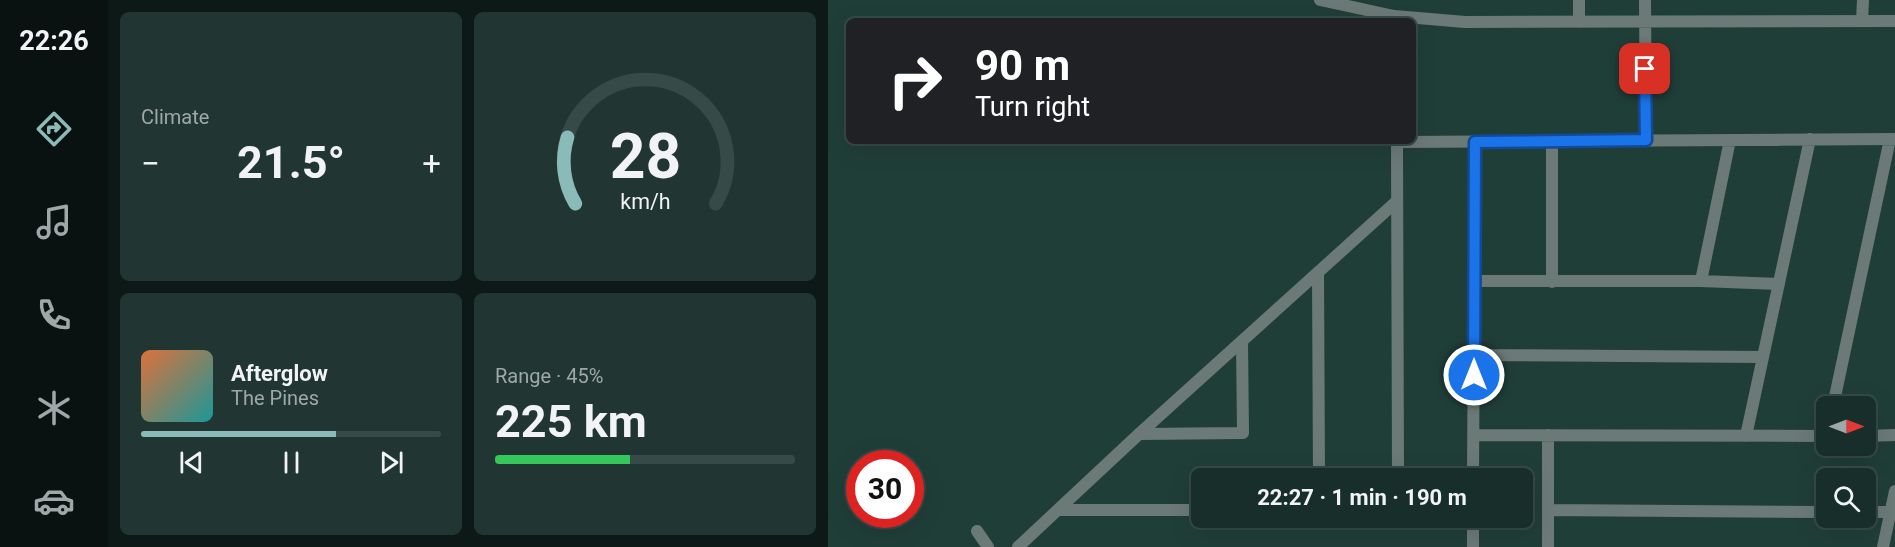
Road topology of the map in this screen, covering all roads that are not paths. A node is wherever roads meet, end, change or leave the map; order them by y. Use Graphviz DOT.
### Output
graph roads {
  1 [pos="1320,0"];
  2 [pos="1579,0"];
  3 [pos="1645,0"];
  4 [pos="1863,0"];
  5 [pos="1414,18"];
  6 [pos="1416,18"];
  7 [pos="1862,21"];
  8 [pos="1895,21"];
  9 [pos="1579,22"];
  10 [pos="1645,22"];
  11 [pos="1810,139"];
  12 [pos="1892,139"];
  13 [pos="1646,140"];
  14 [pos="1730,140"];
  15 [pos="1416,141"];
  16 [pos="1552,141"];
  17 [pos="1475,142"];
  18 [pos="1397,144"];
  19 [pos="1397,201"];
  20 [pos="1318,272"];
  21 [pos="1474,281"];
  22 [pos="1701,281"];
  23 [pos="1552,282"];
  24 [pos="1779,284"];
  25 [pos="1242,340"];
  26 [pos="1474,355"];
  27 [pos="1763,357"];
  28 [pos="1835,396"];
  29 [pos="1139,434"];
  30 [pos="1474,435"];
  31 [pos="1548,435"];
  32 [pos="1895,435"];
  33 [pos="1746,436"];
  34 [pos="1816,436"];
  35 [pos="1876,436"];
  36 [pos="1319,468"];
  37 [pos="1398,468"];
  38 [pos="1473,468"];
  39 [pos="1895,491"];
  40 [pos="1058,510"];
  41 [pos="1191,510"];
  42 [pos="1548,510"];
  43 [pos="1816,512"];
  44 [pos="1876,512"];
  45 [pos="1890,512"];
  46 [pos="1473,528"];
  47 [pos="977,531"];
  48 [pos="988,547"];
  49 [pos="1018,547"];
  50 [pos="1473,547"];
  51 [pos="1548,547"];
  52 [pos="1883,547"];
  1 -- 5 [label="street"];
  2 -- 9 [label="street"];
  3 -- 10 [label="street"];
  4 -- 7 [label="street"];
  6 -- 9 [label="street"];
  7 -- 8 [label="street"];
  7 -- 10 [label="street"];
  9 -- 10 [label="street"];
  10 -- 13 [label="street"];
  11 -- 12 [label="street"];
  11 -- 14 [label="street"];
  11 -- 24 [label="street"];
  12 -- 28 [label="street"];
  13 -- 14 [label="street"];
  13 -- 16 [label="street"];
  14 -- 22 [label="street"];
  15 -- 17 [label="street"];
  16 -- 17 [label="street"];
  16 -- 23 [label="street"];
  17 -- 21 [label="street"];
  18 -- 19 [label="street"];
  19 -- 20 [label="street"];
  19 -- 37 [label="street"];
  20 -- 25 [label="street"];
  20 -- 36 [label="street"];
  21 -- 23 [label="street"];
  21 -- 26 [label="street"];
  22 -- 23 [label="street"];
  22 -- 24 [label="street"];
  24 -- 27 [label="street"];
  25 -- 29 [label="street"];
  25 -- 29 [label="street"];
  26 -- 27 [label="street"];
  26 -- 30 [label="street"];
  27 -- 33 [label="street"];
  29 -- 40 [label="street"];
  30 -- 31 [label="street"];
  30 -- 38 [label="street"];
  31 -- 33 [label="street"];
  31 -- 42 [label="street"];
  32 -- 35 [label="street"];
  33 -- 34 [label="street"];
  39 -- 45 [label="street"];
  40 -- 41 [label="street"];
  40 -- 49 [label="street"];
  42 -- 43 [label="street"];
  42 -- 51 [label="street"];
  44 -- 45 [label="street"];
  45 -- 52 [label="street"];
  46 -- 50 [label="street"];
  47 -- 48 [label="street"];
}
